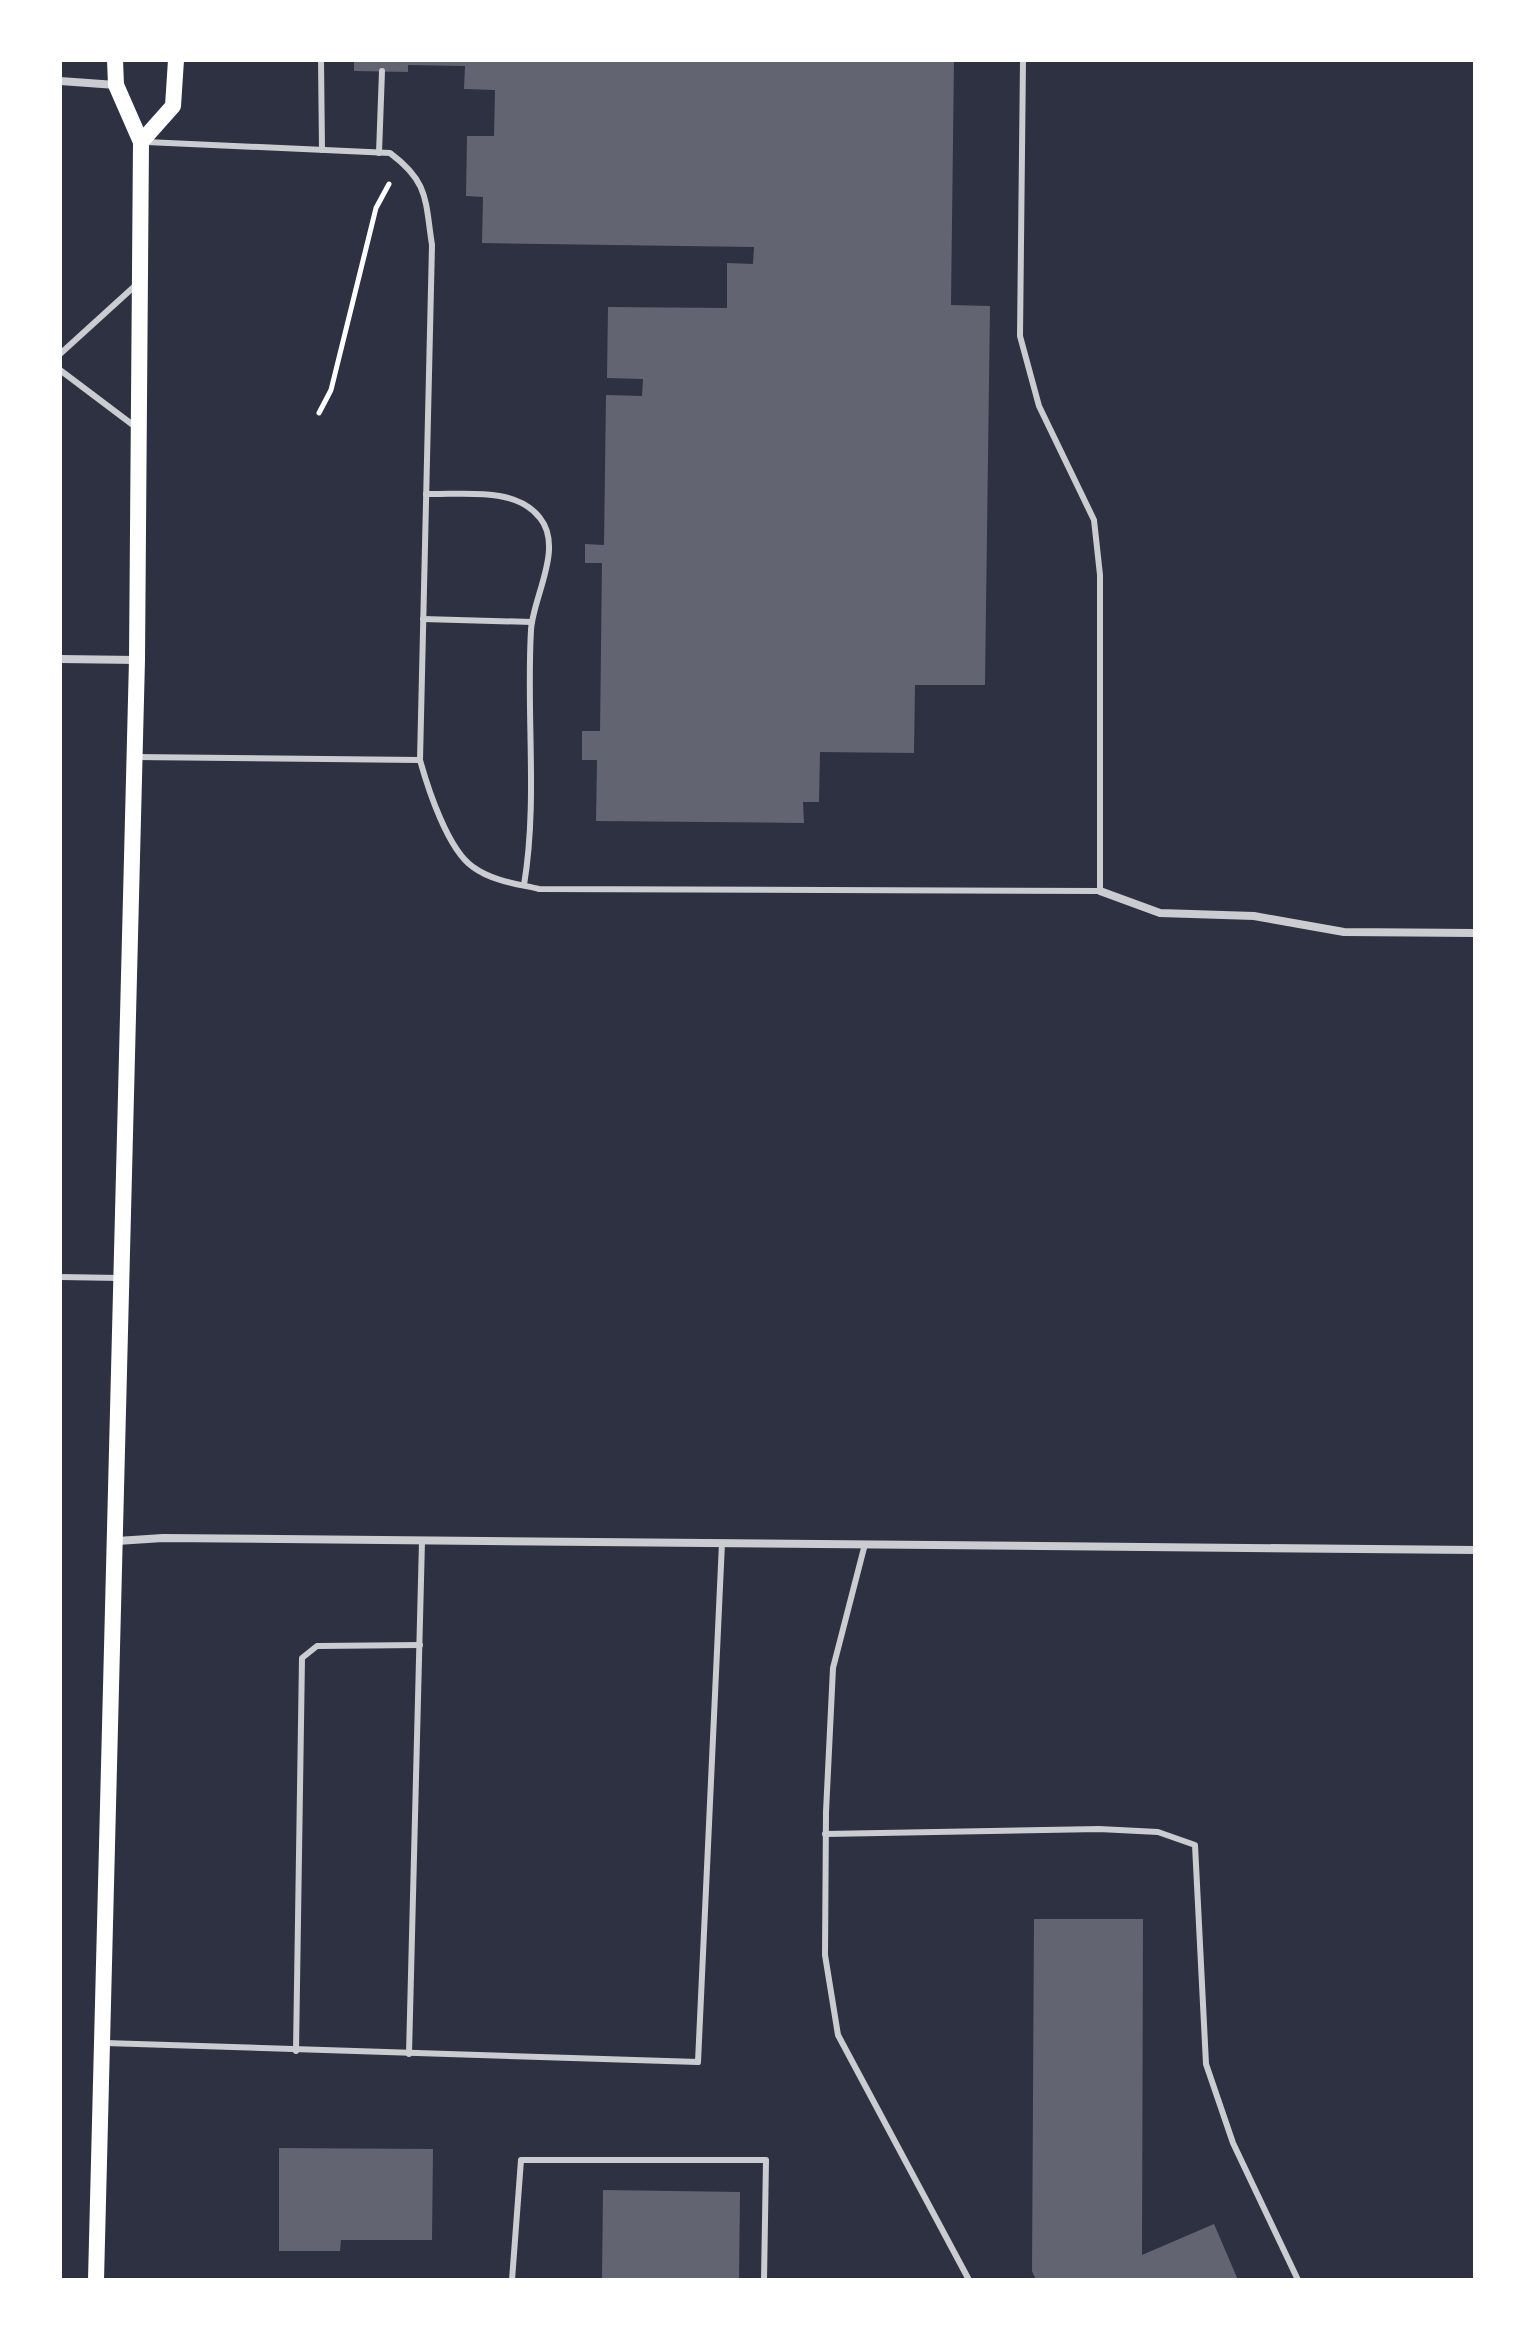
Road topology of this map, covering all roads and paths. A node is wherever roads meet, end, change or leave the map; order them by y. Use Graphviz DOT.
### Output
graph roads {
  1 [pos="115,60"];
  2 [pos="176,60"];
  3 [pos="321,60"];
  4 [pos="1023,60"];
  5 [pos="382,71"];
  6 [pos="60,81"];
  7 [pos="116,85"];
  8 [pos="141,142"];
  9 [pos="322,150"];
  10 [pos="379,153"];
  11 [pos="401,162"];
  12 [pos="138,283"];
  13 [pos="60,354"];
  14 [pos="60,370"];
  15 [pos="319,413"];
  16 [pos="138,428"];
  17 [pos="426,494"];
  18 [pos="423,619"];
  19 [pos="532,622"];
  20 [pos="60,659"];
  21 [pos="137,660"];
  22 [pos="132,757"];
  23 [pos="420,760"];
  24 [pos="524,885"];
  25 [pos="1100,891"];
  26 [pos="1475,933"];
  27 [pos="60,1277"];
  28 [pos="122,1278"];
  29 [pos="117,1541"];
  30 [pos="422,1541"];
  31 [pos="722,1543"];
  32 [pos="865,1544"];
  33 [pos="1475,1550"];
  34 [pos="420,1645"];
  35 [pos="825,1834"];
  36 [pos="103,2043"];
  37 [pos="296,2051"];
  38 [pos="409,2054"];
  39 [pos="96,2280"];
  40 [pos="512,2280"];
  41 [pos="764,2280"];
  42 [pos="969,2280"];
  43 [pos="1298,2280"];
  1 -- 7 [label="main road"];
  2 -- 8 [label="main road"];
  3 -- 9 [label="lane"];
  4 -- 25 [label="lane"];
  5 -- 10 [label="lane"];
  6 -- 7 [label="street"];
  7 -- 8 [label="main road"];
  8 -- 9 [label="lane"];
  8 -- 12 [label="main road"];
  9 -- 10 [label="lane"];
  10 -- 11 [label="lane"];
  11 -- 15 [label="path"];
  11 -- 17 [label="lane"];
  12 -- 13 [label="lane"];
  12 -- 16 [label="main road"];
  14 -- 16 [label="lane"];
  16 -- 21 [label="main road"];
  17 -- 18 [label="lane"];
  17 -- 19 [label="lane"];
  18 -- 19 [label="lane"];
  18 -- 23 [label="lane"];
  19 -- 24 [label="lane"];
  20 -- 21 [label="street"];
  21 -- 22 [label="main road"];
  22 -- 23 [label="lane"];
  22 -- 28 [label="main road"];
  23 -- 24 [label="lane"];
  24 -- 25 [label="lane"];
  25 -- 26 [label="street"];
  27 -- 28 [label="lane"];
  28 -- 29 [label="main road"];
  29 -- 30 [label="street"];
  29 -- 36 [label="main road"];
  30 -- 31 [label="street"];
  30 -- 34 [label="lane"];
  31 -- 32 [label="street"];
  31 -- 38 [label="lane"];
  32 -- 33 [label="street"];
  32 -- 35 [label="lane"];
  34 -- 37 [label="lane"];
  34 -- 38 [label="lane"];
  35 -- 42 [label="lane"];
  35 -- 43 [label="lane"];
  36 -- 37 [label="lane"];
  36 -- 39 [label="main road"];
  37 -- 38 [label="lane"];
  40 -- 41 [label="lane"];
}
